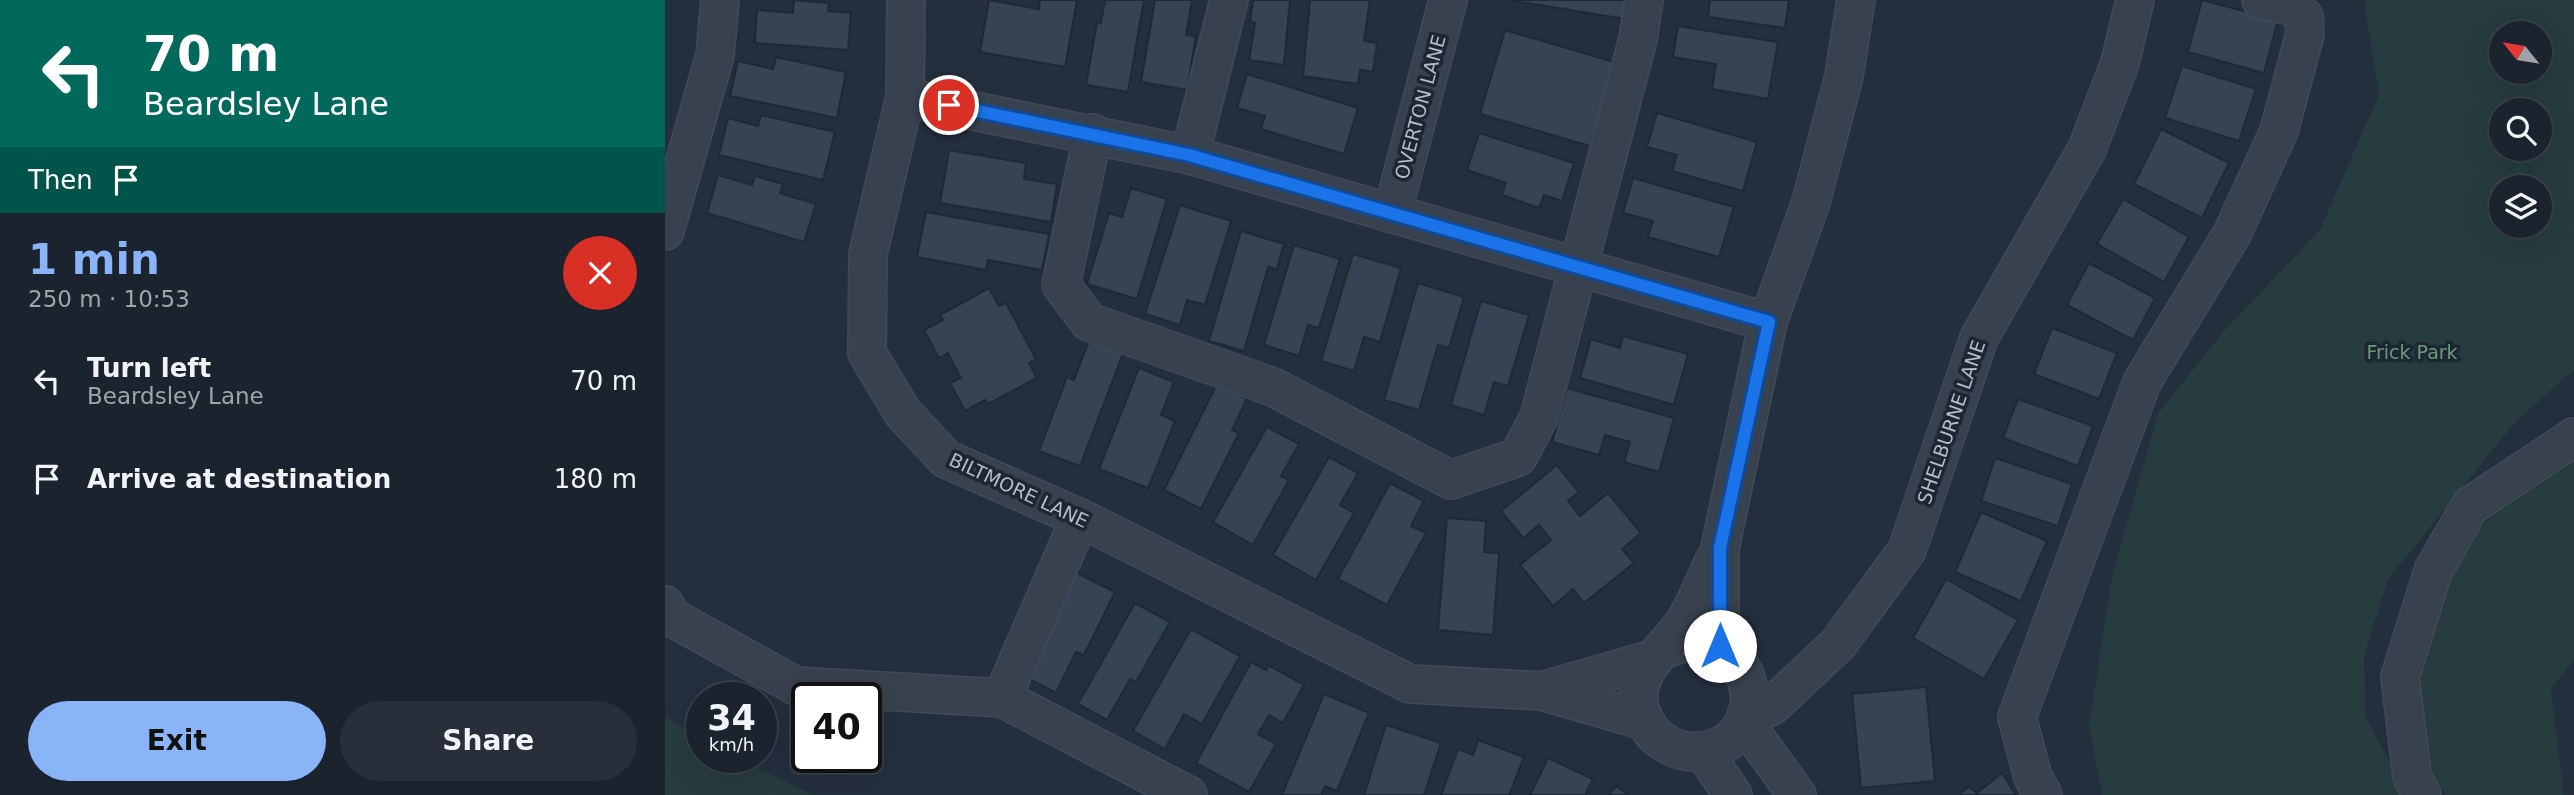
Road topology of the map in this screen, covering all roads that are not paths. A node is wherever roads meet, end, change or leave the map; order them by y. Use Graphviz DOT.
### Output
graph roads {
  1 [pos="720,0"];
  2 [pos="906,0"];
  3 [pos="1229,0"];
  4 [pos="1448,0"];
  5 [pos="1644,0"];
  6 [pos="1856,0"];
  7 [pos="2135,0"];
  8 [pos="2261,0"];
  9 [pos="905,97"];
  10 [pos="1093,133"];
  11 [pos="1189,155"];
  12 [pos="1392,214"];
  13 [pos="665,231"];
  14 [pos="1578,268"];
  15 [pos="1769,322"];
  16 [pos="2574,437"];
  17 [pos="1080,518"];
  18 [pos="1720,548"];
  19 [pos="665,605"];
  20 [pos="1659,654"];
  21 [pos="1732,658"];
  22 [pos="1807,673"];
  23 [pos="1542,691"];
  24 [pos="1002,698"];
  25 [pos="1745,719"];
  26 [pos="1644,721"];
  27 [pos="1703,751"];
  28 [pos="1188,795"];
  29 [pos="1733,795"];
  30 [pos="1797,795"];
  31 [pos="2043,795"];
  32 [pos="2423,795"];
  1 -- 13 [label="street"];
  2 -- 9 [label="street, BILTMORE LANE"];
  3 -- 11 [label="street"];
  4 -- 12 [label="street, OVERTON LANE"];
  5 -- 14 [label="street"];
  6 -- 15 [label="street"];
  7 -- 22 [label="street, SHELBURNE LANE"];
  8 -- 31 [label="street"];
  9 -- 10 [label="street"];
  9 -- 17 [label="street, BILTMORE LANE"];
  10 -- 11 [label="street"];
  10 -- 14 [label="street"];
  11 -- 12 [label="street"];
  12 -- 14 [label="street"];
  14 -- 15 [label="street"];
  15 -- 18 [label="street"];
  16 -- 32 [label="street"];
  17 -- 23 [label="street, BILTMORE LANE"];
  17 -- 24 [label="street"];
  18 -- 20 [label="street"];
  18 -- 21 [label="street"];
  19 -- 24 [label="street"];
  20 -- 21 [label="street"];
  20 -- 23 [label="street"];
  20 -- 26 [label="street"];
  21 -- 22 [label="street"];
  21 -- 25 [label="street"];
  22 -- 25 [label="street, SHELBURNE LANE"];
  23 -- 26 [label="street"];
  24 -- 28 [label="street"];
  25 -- 27 [label="street"];
  25 -- 30 [label="street"];
  26 -- 27 [label="street"];
  27 -- 29 [label="street"];
}
